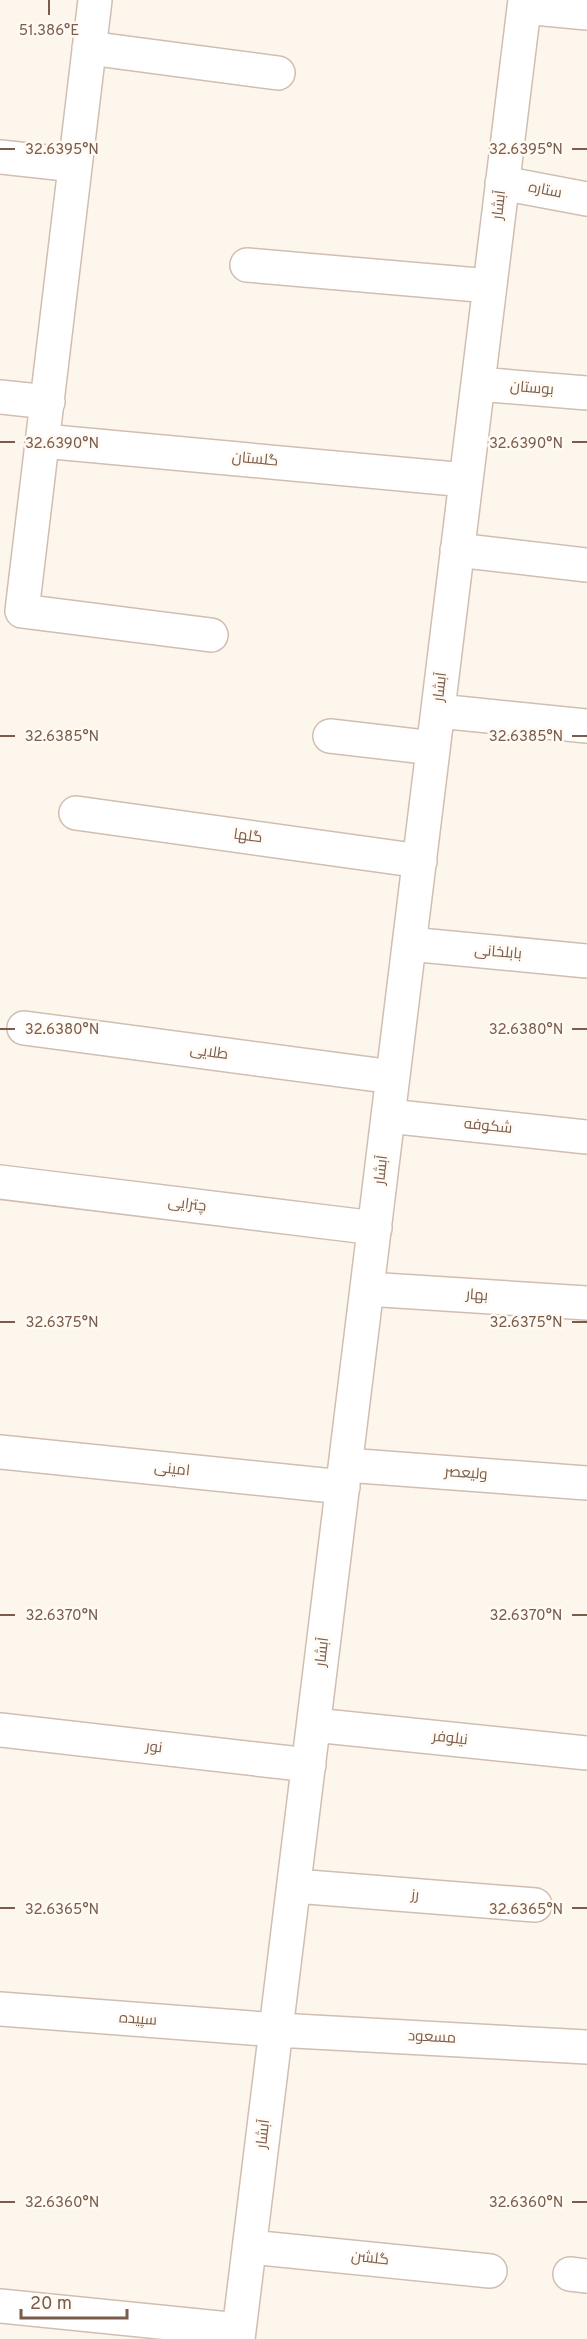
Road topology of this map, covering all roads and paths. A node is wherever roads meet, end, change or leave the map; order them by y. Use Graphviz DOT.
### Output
graph roads {
  1 [pos="95,0"];
  2 [pos="524,3"];
  3 [pos="587,13"];
  4 [pos="89,48"];
  5 [pos="278,73"];
  6 [pos="0,157"];
  7 [pos="75,165"];
  8 [pos="502,183"];
  9 [pos="587,199"];
  10 [pos="247,265"];
  11 [pos="489,286"];
  12 [pos="478,384"];
  13 [pos="587,393"];
  14 [pos="0,398"];
  15 [pos="48,402"];
  16 [pos="44,441"];
  17 [pos="466,480"];
  18 [pos="457,550"];
  19 [pos="587,565"];
  20 [pos="211,635"];
  21 [pos="438,711"];
  22 [pos="587,726"];
  23 [pos="330,736"];
  24 [pos="434,748"];
  25 [pos="76,813"];
  26 [pos="420,861"];
  27 [pos="409,944"];
  28 [pos="587,961"];
  29 [pos="24,1028"];
  30 [pos="393,1077"];
  31 [pos="388,1116"];
  32 [pos="587,1137"];
  33 [pos="0,1182"];
  34 [pos="375,1228"];
  35 [pos="368,1288"];
  36 [pos="587,1303"];
  37 [pos="0,1452"];
  38 [pos="344,1476"];
  39 [pos="587,1483"];
  40 [pos="314,1725"];
  41 [pos="0,1730"];
  42 [pos="587,1753"];
  43 [pos="309,1765"];
  44 [pos="294,1886"];
  45 [pos="535,1905"];
  46 [pos="0,2009"];
  47 [pos="277,2030"];
  48 [pos="587,2047"];
  49 [pos="250,2247"];
  50 [pos="490,2271"];
  51 [pos="0,2306"];
  52 [pos="239,2335"];
  1 -- 4 [label="street"];
  2 -- 3 [label="street"];
  2 -- 8 [label="street, آبشار"];
  4 -- 5 [label="street"];
  4 -- 7 [label="street"];
  6 -- 7 [label="street"];
  7 -- 15 [label="street"];
  8 -- 9 [label="street, ستاره"];
  8 -- 11 [label="street, آبشار"];
  10 -- 11 [label="street"];
  11 -- 12 [label="street, آبشار"];
  12 -- 13 [label="street, بوستان"];
  12 -- 17 [label="street, آبشار"];
  14 -- 15 [label="street"];
  15 -- 16 [label="street"];
  16 -- 17 [label="street, گلستان"];
  16 -- 20 [label="street"];
  17 -- 18 [label="street, آبشار"];
  18 -- 19 [label="street"];
  18 -- 21 [label="street, آبشار"];
  21 -- 22 [label="street"];
  21 -- 24 [label="street, آبشار"];
  23 -- 24 [label="street"];
  24 -- 26 [label="street, آبشار"];
  25 -- 26 [label="street, گلها"];
  26 -- 27 [label="street, آبشار"];
  27 -- 28 [label="street, بابلخانی"];
  27 -- 30 [label="street, آبشار"];
  29 -- 30 [label="street, طلایی"];
  30 -- 31 [label="street, آبشار"];
  31 -- 32 [label="street, شکوفه"];
  31 -- 34 [label="street, آبشار"];
  33 -- 34 [label="street, چترایی"];
  34 -- 35 [label="street, آبشار"];
  35 -- 36 [label="street, بهار"];
  35 -- 38 [label="street, آبشار"];
  37 -- 38 [label="street, امینی"];
  38 -- 39 [label="street, ولیعصر"];
  38 -- 40 [label="street, آبشار"];
  40 -- 42 [label="street, نیلوفر"];
  40 -- 43 [label="street, آبشار"];
  41 -- 43 [label="street, نور"];
  43 -- 44 [label="street, آبشار"];
  44 -- 45 [label="street, رز"];
  44 -- 47 [label="street, آبشار"];
  46 -- 47 [label="street, سپیده"];
  47 -- 48 [label="street, مسعود"];
  47 -- 49 [label="street, آبشار"];
  49 -- 50 [label="street, گلشن"];
  49 -- 52 [label="street, آبشار"];
  51 -- 52 [label="street"];
}
